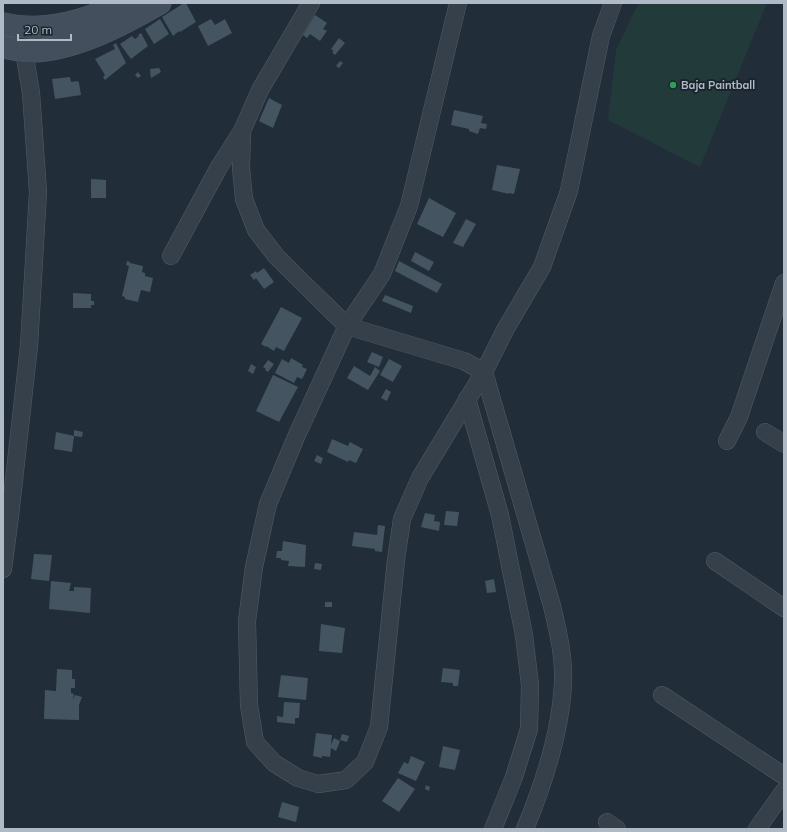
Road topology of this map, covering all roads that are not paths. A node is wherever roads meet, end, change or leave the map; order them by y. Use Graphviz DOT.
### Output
graph roads {
  1 [pos="125,3"];
  2 [pos="160,3"];
  3 [pos="311,3"];
  4 [pos="458,3"];
  5 [pos="613,3"];
  6 [pos="3,24"];
  7 [pos="3,47"];
  8 [pos="24,50"];
  9 [pos="242,131"];
  10 [pos="170,256"];
  11 [pos="784,283"];
  12 [pos="347,326"];
  13 [pos="484,372"];
  14 [pos="468,399"];
  15 [pos="765,432"];
  16 [pos="727,441"];
  17 [pos="784,444"];
  18 [pos="715,561"];
  19 [pos="3,569"];
  20 [pos="784,608"];
  21 [pos="662,695"];
  22 [pos="784,776"];
  23 [pos="784,791"];
  24 [pos="493,829"];
  25 [pos="525,829"];
  26 [pos="757,829"];
  1 -- 6 [label="street"];
  2 -- 8 [label="street"];
  3 -- 9 [label="street"];
  4 -- 12 [label="street"];
  5 -- 13 [label="street"];
  7 -- 8 [label="street"];
  8 -- 19 [label="street"];
  9 -- 10 [label="street"];
  9 -- 12 [label="street"];
  11 -- 16 [label="street"];
  12 -- 13 [label="street"];
  12 -- 14 [label="street"];
  13 -- 14 [label="street"];
  13 -- 25 [label="street"];
  14 -- 24 [label="street"];
  15 -- 17 [label="street"];
  18 -- 20 [label="street"];
  21 -- 22 [label="street"];
  23 -- 26 [label="street"];
}
